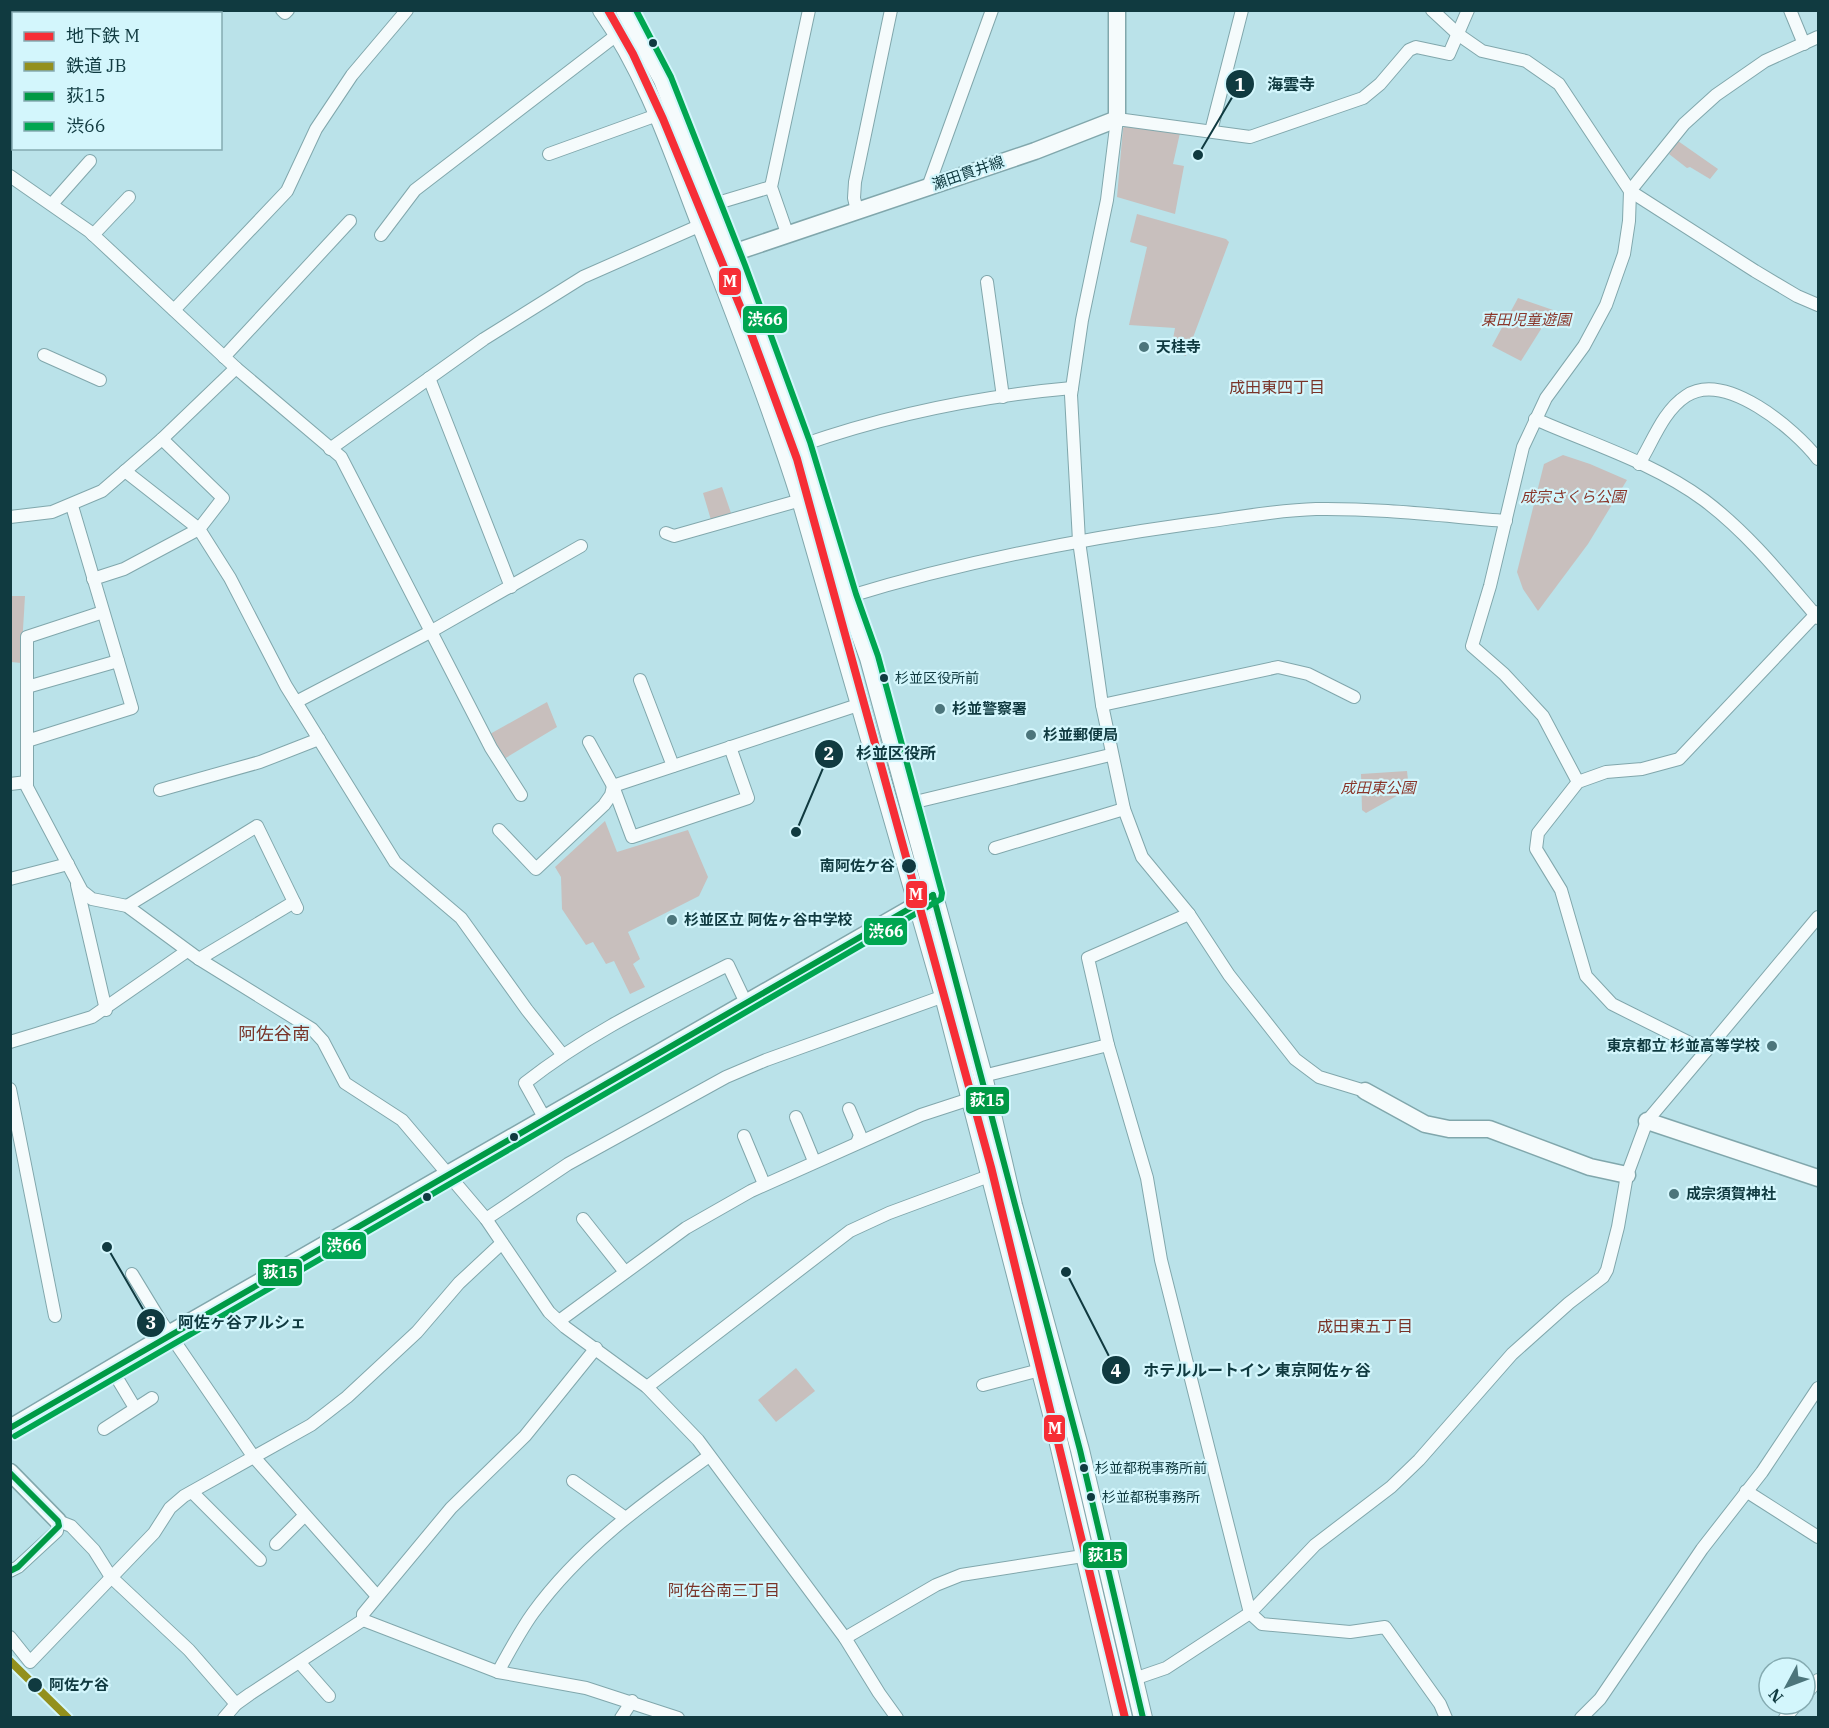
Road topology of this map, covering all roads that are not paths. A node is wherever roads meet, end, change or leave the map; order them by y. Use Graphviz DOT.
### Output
graph roads {
  1 [pos="282,10"];
  2 [pos="288,10"];
  3 [pos="408,10"];
  4 [pos="602,10"];
  5 [pos="625,10"];
  6 [pos="809,10"];
  7 [pos="891,10"];
  8 [pos="992,10"];
  9 [pos="1117,10"];
  10 [pos="1242,10"];
  11 [pos="1432,10"];
  12 [pos="1468,10"];
  13 [pos="1790,10"];
  14 [pos="618,34"];
  15 [pos="1459,35"];
  16 [pos="1818,37"];
  17 [pos="1804,44"];
  18 [pos="660,114"];
  19 [pos="1117,119"];
  20 [pos="1211,131"];
  21 [pos="549,154"];
  22 [pos="90,161"];
  23 [pos="10,176"];
  24 [pos="771,187"];
  25 [pos="928,187"];
  26 [pos="1630,190"];
  27 [pos="129,197"];
  28 [pos="52,204"];
  29 [pos="711,205"];
  30 [pos="857,211"];
  31 [pos="350,221"];
  32 [pos="700,225"];
  33 [pos="787,233"];
  34 [pos="93,235"];
  35 [pos="381,235"];
  36 [pos="722,256"];
  37 [pos="987,282"];
  38 [pos="1818,305"];
  39 [pos="174,310"];
  40 [pos="44,355"];
  41 [pos="224,357"];
  42 [pos="236,368"];
  43 [pos="429,378"];
  44 [pos="100,380"];
  45 [pos="1072,388"];
  46 [pos="1003,398"];
  47 [pos="1535,419"];
  48 [pos="162,439"];
  49 [pos="802,444"];
  50 [pos="330,449"];
  51 [pos="1818,459"];
  52 [pos="1639,464"];
  53 [pos="125,471"];
  54 [pos="801,500"];
  55 [pos="72,506"];
  56 [pos="10,518"];
  57 [pos="1506,521"];
  58 [pos="199,529"];
  59 [pos="666,533"];
  60 [pos="1079,541"];
  61 [pos="581,546"];
  62 [pos="93,579"];
  63 [pos="511,587"];
  64 [pos="847,597"];
  65 [pos="103,612"];
  66 [pos="834,612"];
  67 [pos="1818,615"];
  68 [pos="430,632"];
  69 [pos="118,661"];
  70 [pos="640,680"];
  71 [pos="27,687"];
  72 [pos="1354,697"];
  73 [pos="296,702"];
  74 [pos="861,704"];
  75 [pos="1102,705"];
  76 [pos="319,739"];
  77 [pos="27,741"];
  78 [pos="589,741"];
  79 [pos="730,747"];
  80 [pos="1110,755"];
  81 [pos="673,766"];
  82 [pos="27,782"];
  83 [pos="1578,782"];
  84 [pos="10,784"];
  85 [pos="613,786"];
  86 [pos="160,790"];
  87 [pos="521,795"];
  88 [pos="907,804"];
  89 [pos="1124,809"];
  90 [pos="499,830"];
  91 [pos="995,848"];
  92 [pos="68,864"];
  93 [pos="10,879"];
  94 [pos="77,884"];
  95 [pos="926,899"];
  96 [pos="127,906"];
  97 [pos="1189,914"];
  98 [pos="1818,917"];
  99 [pos="187,951"];
  100 [pos="199,959"];
  101 [pos="944,996"];
  102 [pos="746,1003"];
  103 [pos="106,1010"];
  104 [pos="10,1042"];
  105 [pos="1108,1045"];
  106 [pos="1706,1051"];
  107 [pos="562,1054"];
  108 [pos="983,1076"];
  109 [pos="10,1089"];
  110 [pos="1365,1091"];
  111 [pos="970,1100"];
  112 [pos="849,1110"];
  113 [pos="796,1117"];
  114 [pos="545,1119"];
  115 [pos="1647,1121"];
  116 [pos="744,1136"];
  117 [pos="857,1143"];
  118 [pos="814,1161"];
  119 [pos="1627,1175"];
  120 [pos="447,1176"];
  121 [pos="989,1176"];
  122 [pos="1818,1178"];
  123 [pos="764,1185"];
  124 [pos="486,1219"];
  125 [pos="583,1219"];
  126 [pos="502,1243"];
  127 [pos="625,1272"];
  128 [pos="132,1274"];
  129 [pos="55,1316"];
  130 [pos="559,1321"];
  131 [pos="170,1334"];
  132 [pos="596,1348"];
  133 [pos="111,1368"];
  134 [pos="1040,1370"];
  135 [pos="984,1385"];
  136 [pos="647,1387"];
  137 [pos="1818,1388"];
  138 [pos="152,1398"];
  139 [pos="135,1408"];
  140 [pos="10,1428"];
  141 [pos="104,1429"];
  142 [pos="253,1456"];
  143 [pos="709,1456"];
  144 [pos="10,1472"];
  145 [pos="573,1481"];
  146 [pos="1746,1491"];
  147 [pos="192,1492"];
  148 [pos="304,1516"];
  149 [pos="624,1517"];
  150 [pos="58,1521"];
  151 [pos="1818,1537"];
  152 [pos="276,1544"];
  153 [pos="1083,1556"];
  154 [pos="260,1560"];
  155 [pos="10,1571"];
  156 [pos="111,1577"];
  157 [pos="377,1596"];
  158 [pos="1250,1613"];
  159 [pos="363,1620"];
  160 [pos="10,1637"];
  161 [pos="845,1638"];
  162 [pos="300,1663"];
  163 [pos="498,1672"];
  164 [pos="1134,1679"];
  165 [pos="328,1696"];
  166 [pos="632,1701"];
  167 [pos="236,1704"];
  168 [pos="224,1718"];
  169 [pos="621,1718"];
  170 [pos="678,1718"];
  171 [pos="897,1718"];
  172 [pos="1123,1718"];
  173 [pos="1143,1718"];
  174 [pos="1446,1718"];
  175 [pos="1581,1718"];
  1 -- 2 [label="street"];
  3 -- 39 [label="street"];
  4 -- 14 [label="main road"];
  5 -- 29 [label="main road"];
  6 -- 24 [label="street"];
  7 -- 30 [label="street"];
  8 -- 25 [label="street"];
  9 -- 19 [label="main road"];
  10 -- 20 [label="street"];
  11 -- 15 [label="street"];
  12 -- 15 [label="street"];
  13 -- 17 [label="street"];
  14 -- 18 [label="main road"];
  14 -- 35 [label="street"];
  15 -- 20 [label="street"];
  15 -- 26 [label="street"];
  16 -- 17 [label="street"];
  17 -- 26 [label="street"];
  18 -- 21 [label="street"];
  18 -- 32 [label="main road"];
  19 -- 20 [label="street"];
  19 -- 25 [label="main road, 瀬田貫井線"];
  19 -- 45 [label="street"];
  22 -- 28 [label="street"];
  23 -- 28 [label="street"];
  24 -- 29 [label="street"];
  24 -- 33 [label="street"];
  25 -- 30 [label="main road, 瀬田貫井線"];
  26 -- 38 [label="street"];
  26 -- 47 [label="street"];
  27 -- 34 [label="street"];
  28 -- 34 [label="street"];
  29 -- 36 [label="main road"];
  30 -- 33 [label="main road, 瀬田貫井線"];
  31 -- 41 [label="street"];
  32 -- 36 [label="main road"];
  32 -- 43 [label="street"];
  33 -- 36 [label="main road, 瀬田貫井線"];
  34 -- 39 [label="street"];
  36 -- 49 [label="main road"];
  36 -- 54 [label="main road"];
  37 -- 46 [label="street"];
  39 -- 41 [label="street"];
  40 -- 44 [label="street"];
  41 -- 42 [label="street"];
  42 -- 48 [label="street"];
  42 -- 50 [label="street"];
  43 -- 50 [label="street"];
  43 -- 63 [label="street"];
  45 -- 46 [label="street"];
  45 -- 60 [label="street"];
  46 -- 49 [label="street"];
  47 -- 52 [label="street"];
  47 -- 57 [label="street"];
  48 -- 53 [label="street"];
  48 -- 58 [label="street"];
  49 -- 64 [label="main road"];
  50 -- 68 [label="street"];
  51 -- 52 [label="street"];
  52 -- 67 [label="street"];
  53 -- 55 [label="street"];
  53 -- 58 [label="street"];
  54 -- 59 [label="street"];
  54 -- 66 [label="main road"];
  55 -- 56 [label="street"];
  55 -- 62 [label="street"];
  57 -- 60 [label="street"];
  57 -- 83 [label="street"];
  58 -- 62 [label="street"];
  58 -- 73 [label="street"];
  60 -- 64 [label="street"];
  60 -- 75 [label="street"];
  61 -- 63 [label="street"];
  62 -- 65 [label="street"];
  63 -- 68 [label="street"];
  64 -- 66 [label="street"];
  64 -- 88 [label="main road"];
  65 -- 69 [label="street"];
  65 -- 71 [label="street"];
  66 -- 74 [label="main road"];
  67 -- 83 [label="street"];
  68 -- 73 [label="street"];
  68 -- 87 [label="street"];
  69 -- 71 [label="street"];
  69 -- 77 [label="street"];
  70 -- 81 [label="street"];
  71 -- 77 [label="street"];
  72 -- 75 [label="street"];
  73 -- 76 [label="street"];
  74 -- 79 [label="street"];
  74 -- 95 [label="main road"];
  75 -- 80 [label="street"];
  76 -- 86 [label="street"];
  76 -- 107 [label="street"];
  77 -- 82 [label="street"];
  78 -- 85 [label="street"];
  79 -- 81 [label="street"];
  79 -- 85 [label="street"];
  80 -- 88 [label="street"];
  80 -- 89 [label="street"];
  81 -- 85 [label="street"];
  82 -- 84 [label="street"];
  82 -- 92 [label="street"];
  83 -- 106 [label="street"];
  85 -- 90 [label="street"];
  88 -- 95 [label="main road"];
  89 -- 91 [label="street"];
  89 -- 97 [label="street"];
  92 -- 93 [label="street"];
  92 -- 94 [label="street"];
  94 -- 96 [label="street"];
  94 -- 103 [label="street"];
  95 -- 101 [label="main road"];
  95 -- 102 [label="main road"];
  95 -- 108 [label="main road"];
  96 -- 99 [label="street"];
  96 -- 100 [label="street"];
  97 -- 105 [label="street"];
  97 -- 110 [label="street"];
  98 -- 106 [label="street"];
  99 -- 100 [label="street"];
  99 -- 103 [label="street"];
  100 -- 120 [label="street"];
  101 -- 111 [label="main road"];
  101 -- 124 [label="street"];
  102 -- 107 [label="street"];
  102 -- 114 [label="main road"];
  103 -- 104 [label="street"];
  105 -- 108 [label="street"];
  105 -- 158 [label="street"];
  106 -- 115 [label="street"];
  107 -- 114 [label="street"];
  108 -- 164 [label="main road"];
  109 -- 129 [label="street"];
  110 -- 119 [label="main road"];
  111 -- 117 [label="street"];
  111 -- 121 [label="main road"];
  112 -- 117 [label="street"];
  113 -- 118 [label="street"];
  114 -- 120 [label="main road"];
  115 -- 119 [label="street"];
  115 -- 122 [label="main road"];
  116 -- 123 [label="street"];
  117 -- 118 [label="street"];
  118 -- 123 [label="street"];
  119 -- 158 [label="street"];
  120 -- 124 [label="street"];
  120 -- 131 [label="main road"];
  121 -- 134 [label="main road"];
  121 -- 136 [label="street"];
  123 -- 127 [label="street"];
  124 -- 126 [label="street"];
  125 -- 127 [label="street"];
  126 -- 130 [label="street"];
  126 -- 142 [label="street"];
  127 -- 130 [label="street"];
  128 -- 131 [label="street"];
  130 -- 132 [label="street"];
  131 -- 133 [label="main road"];
  131 -- 142 [label="street"];
  132 -- 136 [label="street"];
  132 -- 157 [label="street"];
  133 -- 139 [label="street"];
  133 -- 140 [label="main road"];
  134 -- 135 [label="street"];
  134 -- 153 [label="main road"];
  136 -- 143 [label="street"];
  137 -- 146 [label="street"];
  138 -- 139 [label="street"];
  139 -- 141 [label="street"];
  142 -- 147 [label="street"];
  142 -- 148 [label="street"];
  143 -- 149 [label="street"];
  143 -- 161 [label="street"];
  144 -- 150 [label="main road"];
  145 -- 149 [label="street"];
  146 -- 151 [label="street"];
  146 -- 175 [label="street"];
  147 -- 154 [label="street"];
  147 -- 156 [label="street"];
  148 -- 152 [label="street"];
  148 -- 157 [label="street"];
  149 -- 163 [label="street"];
  150 -- 155 [label="street"];
  150 -- 156 [label="street"];
  153 -- 161 [label="street"];
  153 -- 172 [label="main road"];
  156 -- 160 [label="street"];
  156 -- 167 [label="street"];
  157 -- 159 [label="street"];
  158 -- 164 [label="street"];
  158 -- 174 [label="street"];
  159 -- 162 [label="street"];
  159 -- 163 [label="street"];
  161 -- 171 [label="street"];
  162 -- 165 [label="street"];
  162 -- 167 [label="street"];
  163 -- 166 [label="street"];
  164 -- 173 [label="main road"];
  166 -- 169 [label="street"];
  166 -- 170 [label="street"];
  167 -- 168 [label="street"];
}
